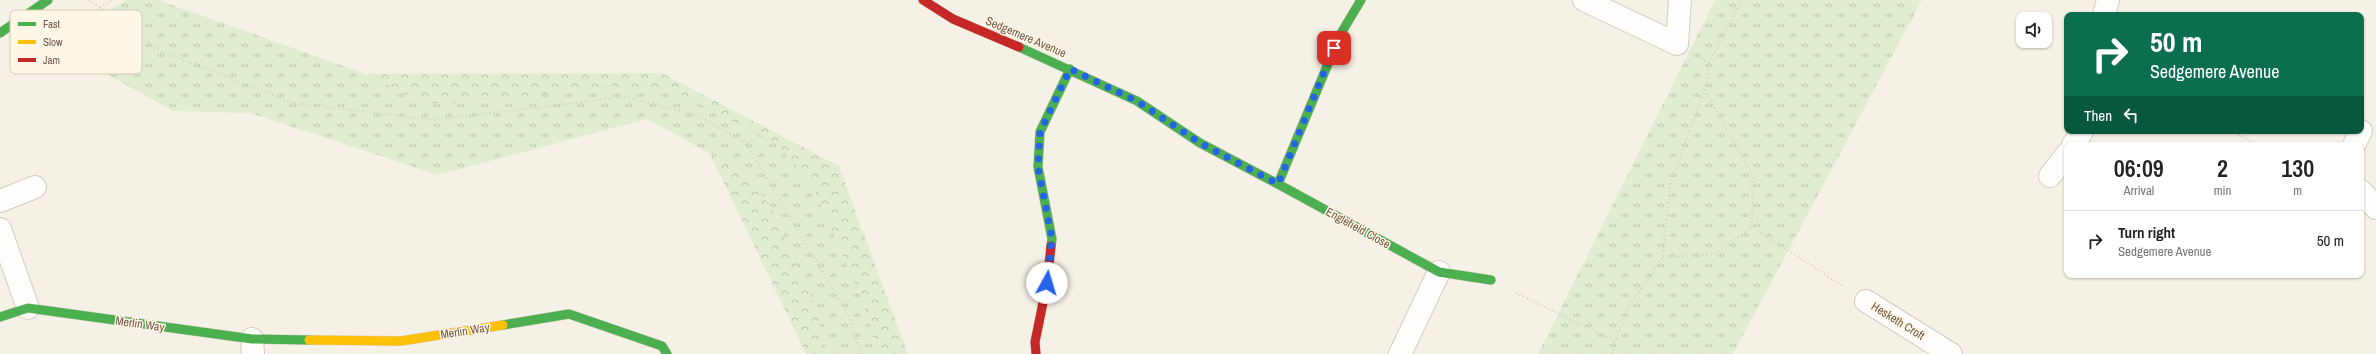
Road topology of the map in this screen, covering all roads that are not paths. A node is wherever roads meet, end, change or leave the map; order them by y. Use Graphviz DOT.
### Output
graph roads {
  1 [pos="48,0"];
  2 [pos="923,0"];
  3 [pos="1361,0"];
  4 [pos="1584,0"];
  5 [pos="1680,0"];
  6 [pos="2108,0"];
  7 [pos="33,10"];
  8 [pos="2105,12"];
  9 [pos="10,26"];
  10 [pos="0,33"];
  11 [pos="1070,69"];
  12 [pos="2064,158"];
  13 [pos="2050,176"];
  14 [pos="1278,184"];
  15 [pos="35,187"];
  16 [pos="2364,194"];
  17 [pos="0,201"];
  18 [pos="2376,208"];
  19 [pos="0,229"];
  20 [pos="1439,272"];
  21 [pos="1492,280"];
  22 [pos="1866,301"];
  23 [pos="28,308"];
  24 [pos="0,317"];
  25 [pos="253,347"];
  26 [pos="667,354"];
  27 [pos="1036,354"];
  28 [pos="1400,354"];
  29 [pos="1951,354"];
  1 -- 7 [label="street"];
  2 -- 11 [label="street, Sedgemere Avenue"];
  3 -- 14 [label="street"];
  4 -- 5 [label="street"];
  6 -- 8 [label="street"];
  9 -- 10 [label="street"];
  11 -- 14 [label="street, Sedgemere Avenue"];
  11 -- 27 [label="street"];
  12 -- 13 [label="street"];
  14 -- 20 [label="street, Englefield Close"];
  15 -- 17 [label="street"];
  16 -- 18 [label="street"];
  19 -- 23 [label="street"];
  20 -- 21 [label="street, Englefield Close"];
  20 -- 28 [label="street"];
  22 -- 29 [label="street, Hesketh Croft"];
  23 -- 24 [label="street, Merlin Way"];
  23 -- 25 [label="street, Merlin Way"];
  25 -- 26 [label="street, Merlin Way"];
}
